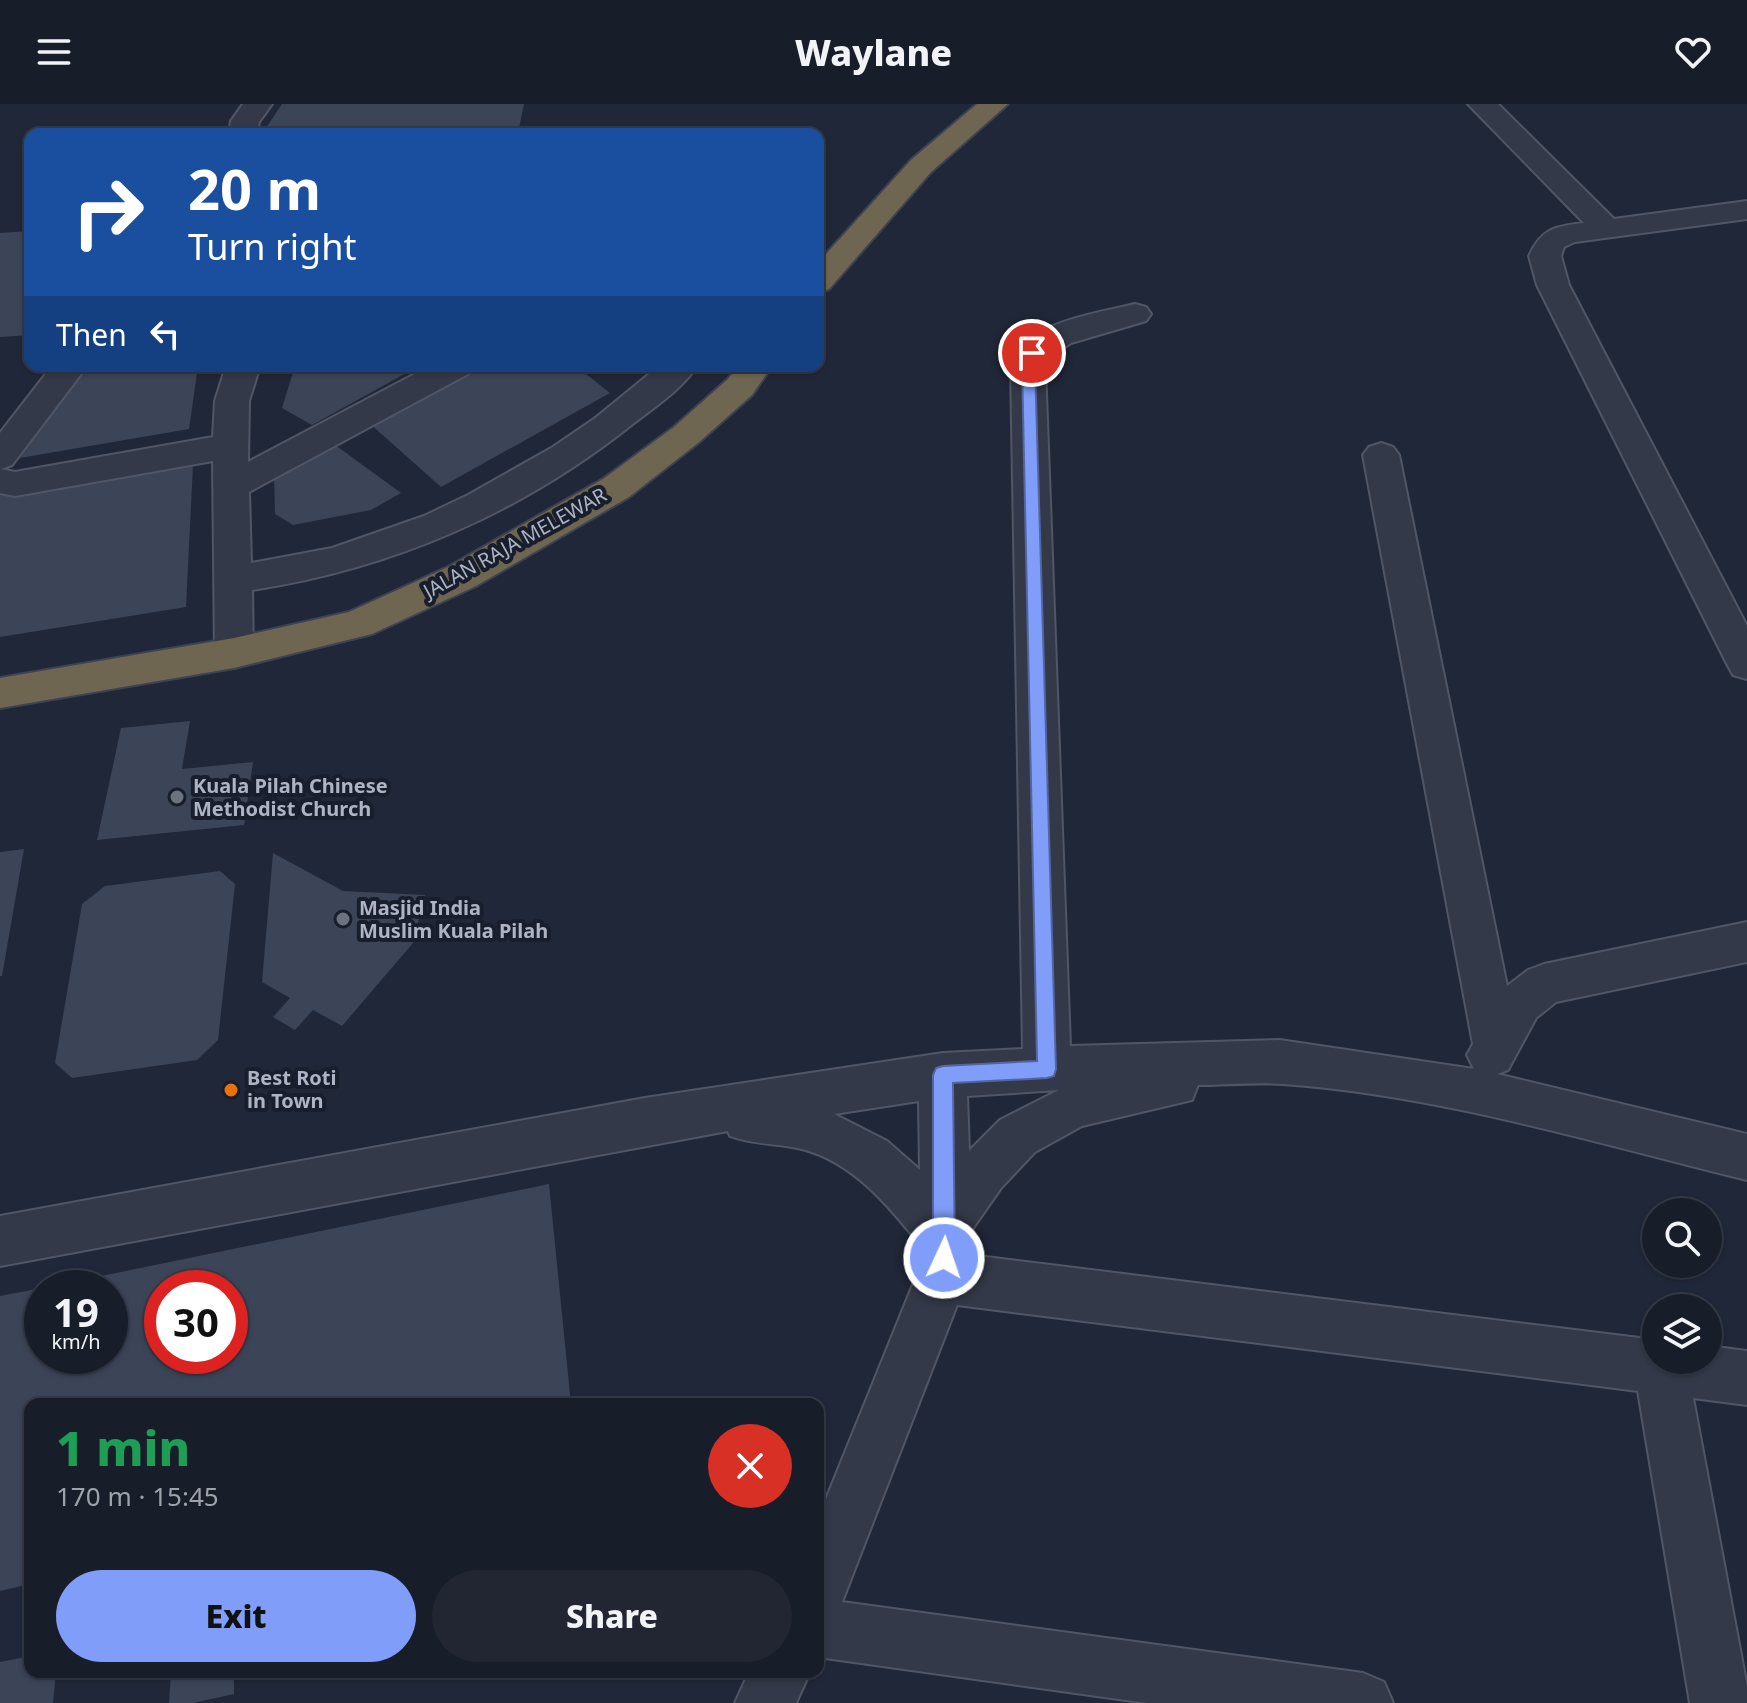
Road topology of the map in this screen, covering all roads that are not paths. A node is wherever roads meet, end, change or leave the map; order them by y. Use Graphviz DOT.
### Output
graph roads {
  1 [pos="258,104"];
  2 [pos="994,104"];
  3 [pos="1482,104"];
  4 [pos="244,128"];
  5 [pos="1747,210"];
  6 [pos="1606,228"];
  7 [pos="824,275"];
  8 [pos="1135,314"];
  9 [pos="65,372"];
  10 [pos="241,372"];
  11 [pos="445,372"];
  12 [pos="674,372"];
  13 [pos="751,372"];
  14 [pos="230,446"];
  15 [pos="1381,455"];
  16 [pos="0,457"];
  17 [pos="0,481"];
  18 [pos="231,486"];
  19 [pos="233,579"];
  20 [pos="234,653"];
  21 [pos="1747,664"];
  22 [pos="0,693"];
  23 [pos="1747,942"];
  24 [pos="1496,1044"];
  25 [pos="1322,1066"];
  26 [pos="1047,1069"];
  27 [pos="943,1075"];
  28 [pos="1474,1091"];
  29 [pos="645,1121"];
  30 [pos="1747,1157"];
  31 [pos="0,1241"];
  32 [pos="945,1247"];
  33 [pos="1642,1365"];
  34 [pos="1662,1374"];
  35 [pos="1713,1374"];
  36 [pos="1747,1378"];
  37 [pos="824,1574"];
  38 [pos="824,1629"];
  39 [pos="777,1678"];
  40 [pos="765,1703"];
  41 [pos="1363,1703"];
  42 [pos="1720,1703"];
  1 -- 4 [label="street"];
  2 -- 7 [label="highway"];
  3 -- 6 [label="street"];
  5 -- 6 [label="street"];
  6 -- 21 [label="street"];
  8 -- 26 [label="street"];
  9 -- 16 [label="street"];
  10 -- 14 [label="street"];
  11 -- 18 [label="street"];
  12 -- 19 [label="street"];
  13 -- 20 [label="highway, JALAN RAJA MELEWAR"];
  14 -- 17 [label="street"];
  14 -- 18 [label="street"];
  15 -- 24 [label="street"];
  18 -- 19 [label="street"];
  19 -- 20 [label="street"];
  20 -- 22 [label="highway, JALAN RAJA MELEWAR"];
  23 -- 24 [label="street"];
  24 -- 28 [label="street"];
  25 -- 26 [label="street"];
  25 -- 28 [label="street"];
  25 -- 32 [label="street"];
  26 -- 27 [label="street"];
  27 -- 29 [label="street"];
  27 -- 32 [label="street"];
  28 -- 30 [label="street"];
  29 -- 31 [label="street"];
  29 -- 32 [label="street"];
  32 -- 33 [label="street"];
  32 -- 37 [label="street"];
  34 -- 42 [label="street"];
  35 -- 36 [label="street"];
  38 -- 41 [label="street"];
  39 -- 40 [label="street"];
}
